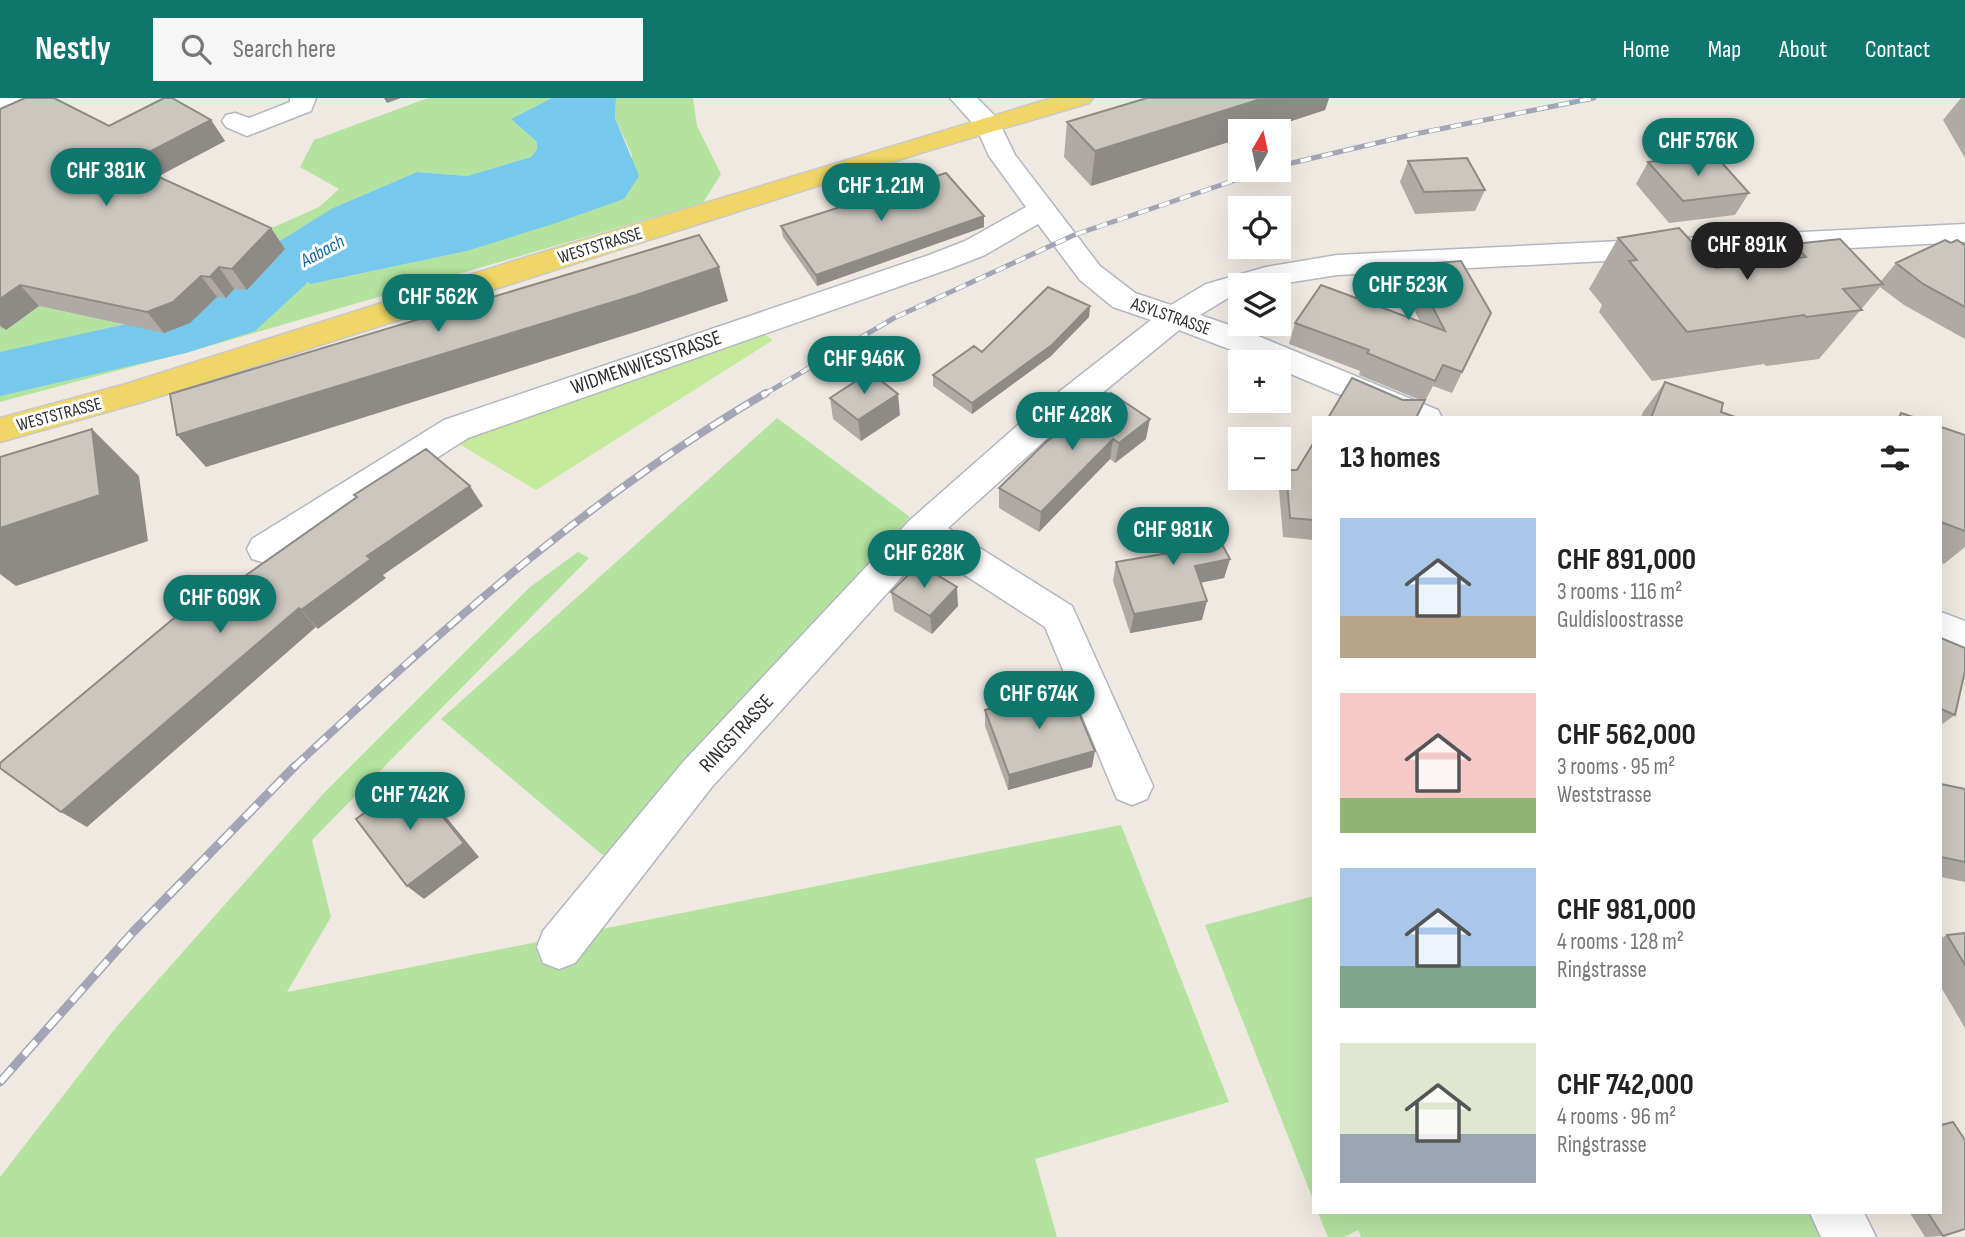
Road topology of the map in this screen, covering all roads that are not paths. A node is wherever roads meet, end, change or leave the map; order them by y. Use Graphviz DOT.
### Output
graph roads {
  1 [pos="20,98"];
  2 [pos="303,98"];
  3 [pos="963,98"];
  4 [pos="1080,98"];
  5 [pos="0,107"];
  6 [pos="235,121"];
  7 [pos="988,124"];
  8 [pos="1043,209"];
  9 [pos="1958,240"];
  10 [pos="1173,318"];
  11 [pos="1421,416"];
  12 [pos="0,430"];
  13 [pos="923,530"];
  14 [pos="265,549"];
  15 [pos="1942,628"];
  16 [pos="1965,638"];
  17 [pos="1132,786"];
  18 [pos="559,947"];
  19 [pos="1836,1214"];
  20 [pos="1850,1237"];
  1 -- 5 [label="street"];
  2 -- 6 [label="street"];
  3 -- 7 [label="street"];
  4 -- 7 [label="main road, WESTSTRASSE"];
  7 -- 8 [label="street, ASYLSTRASSE"];
  7 -- 12 [label="main road, WESTSTRASSE"];
  8 -- 10 [label="street, ASYLSTRASSE"];
  8 -- 14 [label="street, WIDMENWIESSTRASSE"];
  9 -- 10 [label="street, RINGSTRASSE"];
  10 -- 11 [label="street, ASYLSTRASSE"];
  10 -- 13 [label="street, RINGSTRASSE"];
  13 -- 17 [label="street"];
  13 -- 18 [label="street, RINGSTRASSE"];
  15 -- 16 [label="street"];
  19 -- 20 [label="street"];
}
